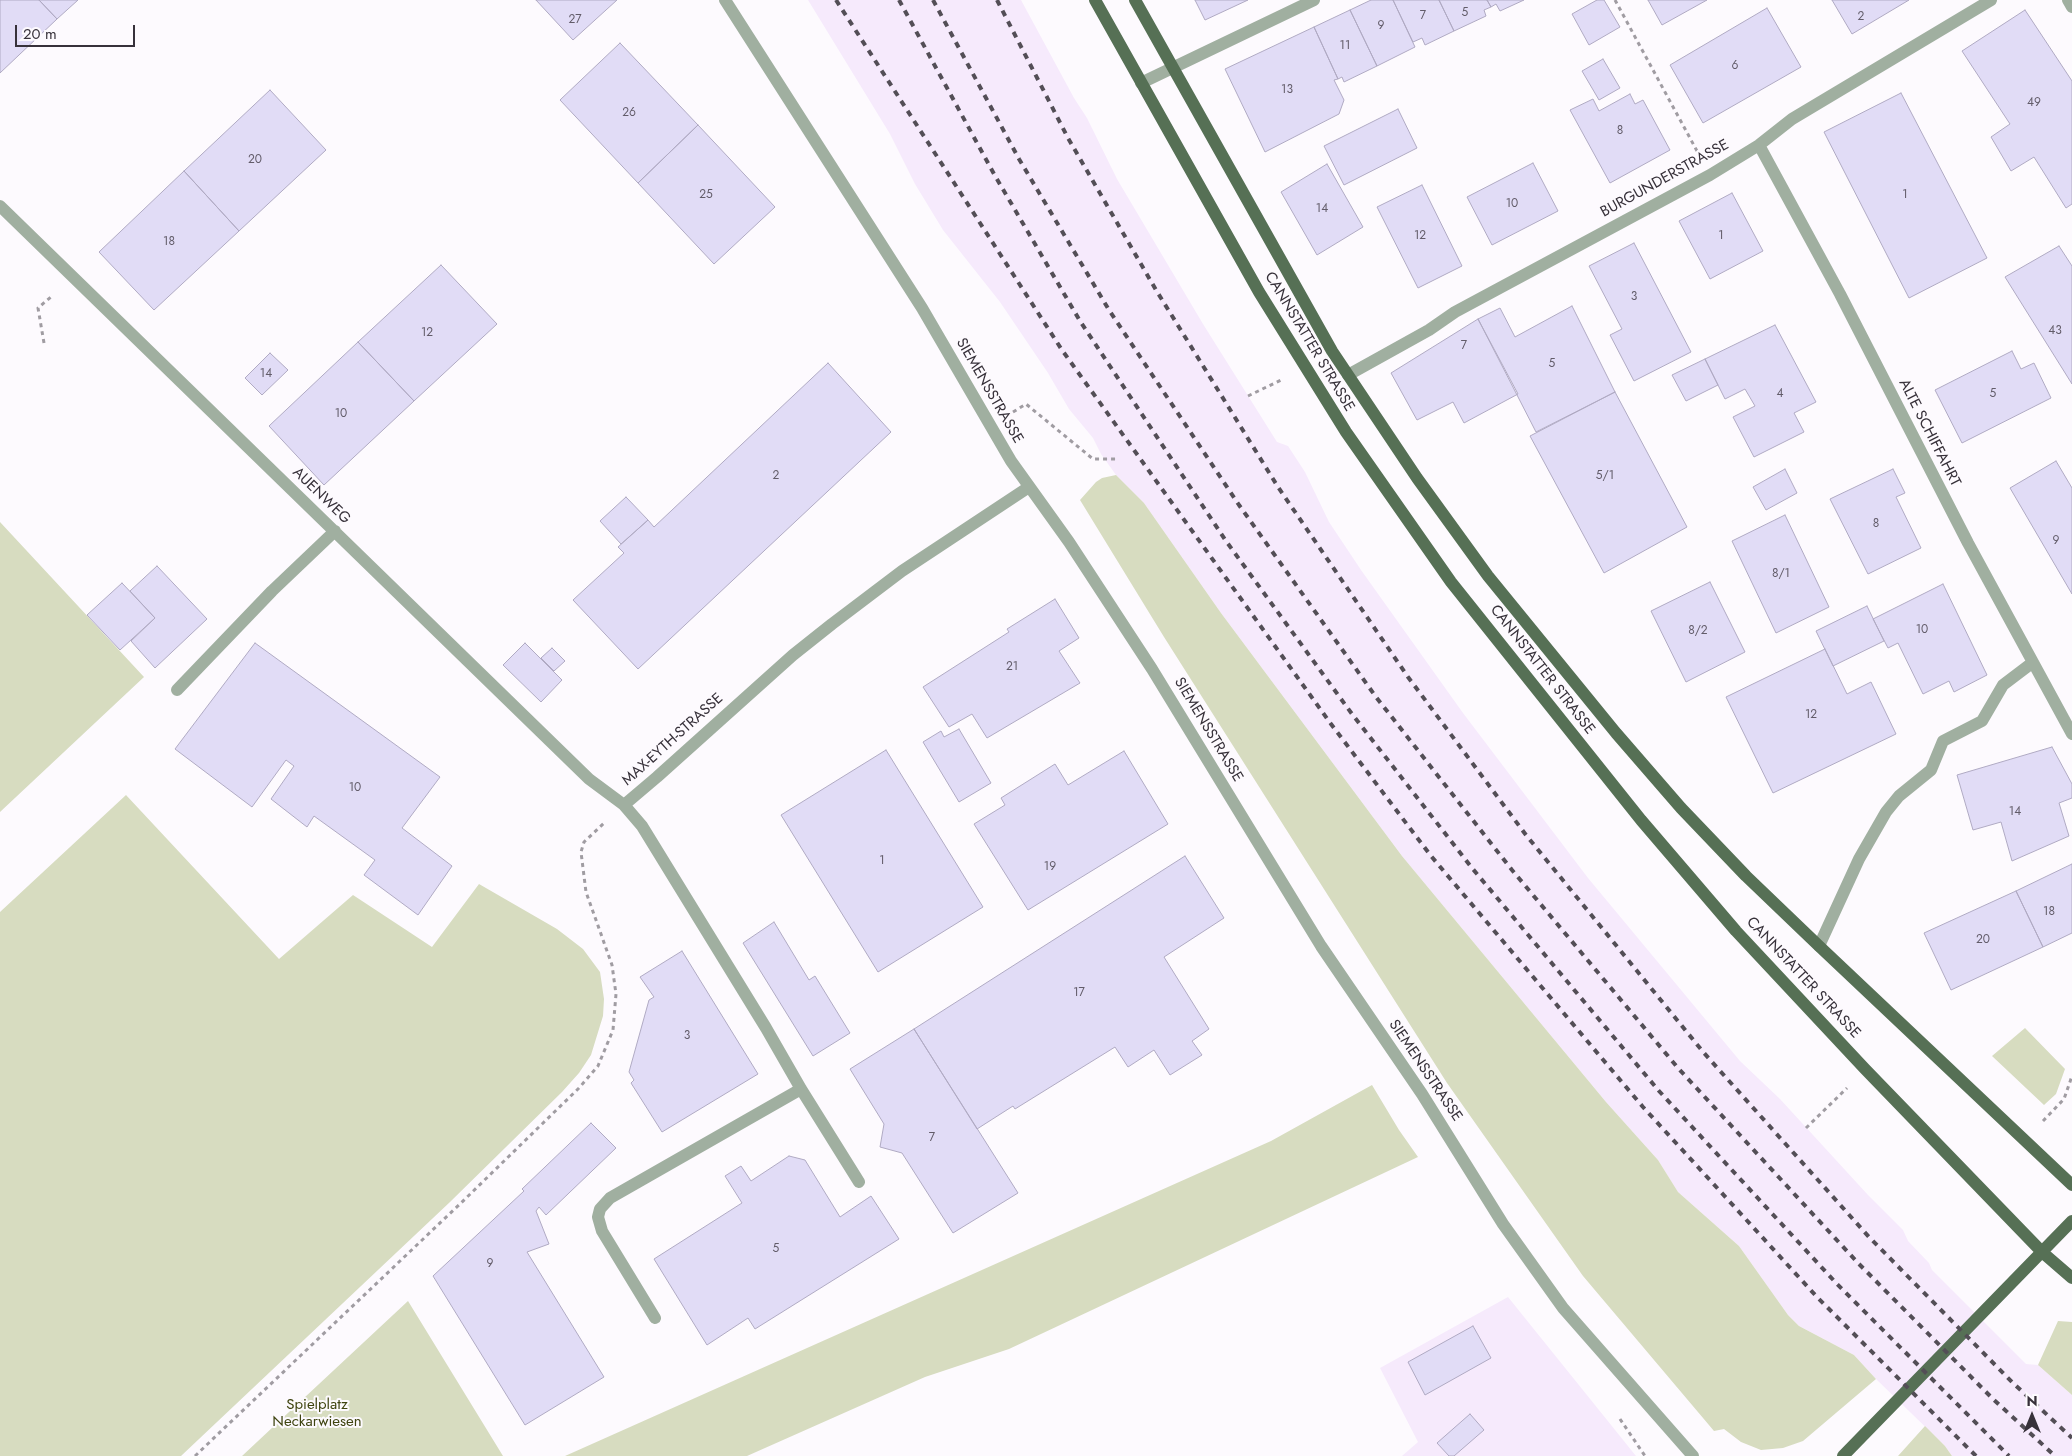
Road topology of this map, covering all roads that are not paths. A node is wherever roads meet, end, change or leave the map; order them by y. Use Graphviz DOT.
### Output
graph roads {
  1 [pos="725,0"];
  2 [pos="1095,0"];
  3 [pos="1135,0"];
  4 [pos="1314,0"];
  5 [pos="1991,0"];
  6 [pos="2068,0"];
  7 [pos="2072,7"];
  8 [pos="1172,67"];
  9 [pos="1141,83"];
  10 [pos="1759,145"];
  11 [pos="0,206"];
  12 [pos="1348,376"];
  13 [pos="1029,487"];
  14 [pos="335,531"];
  15 [pos="2032,664"];
  16 [pos="177,690"];
  17 [pos="2072,734"];
  18 [pos="624,805"];
  19 [pos="1819,946"];
  20 [pos="801,1089"];
  21 [pos="860,1182"];
  22 [pos="2072,1185"];
  23 [pos="2072,1220"];
  24 [pos="2042,1252"];
  25 [pos="2072,1278"];
  26 [pos="655,1318"];
  27 [pos="1693,1456"];
  28 [pos="1843,1456"];
  1 -- 13 [label="street, SIEMENSSTRASSE"];
  2 -- 9 [label="main road, CANNSTATTER STRASSE"];
  3 -- 8 [label="main road, CANNSTATTER STRASSE"];
  4 -- 8 [label="street"];
  5 -- 10 [label="street, BURGUNDERSTRASSE"];
  6 -- 7 [label="street"];
  8 -- 9 [label="street"];
  8 -- 12 [label="main road, CANNSTATTER STRASSE"];
  9 -- 24 [label="main road, CANNSTATTER STRASSE"];
  10 -- 12 [label="street, BURGUNDERSTRASSE"];
  10 -- 15 [label="street, ALTE SCHIFFAHRT"];
  11 -- 14 [label="street, AUENWEG"];
  12 -- 19 [label="main road, CANNSTATTER STRASSE"];
  13 -- 18 [label="street, MAX-EYTH-STRASSE"];
  13 -- 27 [label="street, SIEMENSSTRASSE"];
  14 -- 16 [label="street"];
  14 -- 18 [label="street, AUENWEG"];
  15 -- 17 [label="street, ALTE SCHIFFAHRT"];
  15 -- 19 [label="street"];
  18 -- 20 [label="street, MAX-EYTH-STRASSE"];
  19 -- 22 [label="main road, CANNSTATTER STRASSE"];
  20 -- 21 [label="street, MAX-EYTH-STRASSE"];
  20 -- 26 [label="street"];
  23 -- 24 [label="main road"];
  24 -- 25 [label="main road, CANNSTATTER STRASSE"];
  24 -- 28 [label="main road"];
}
